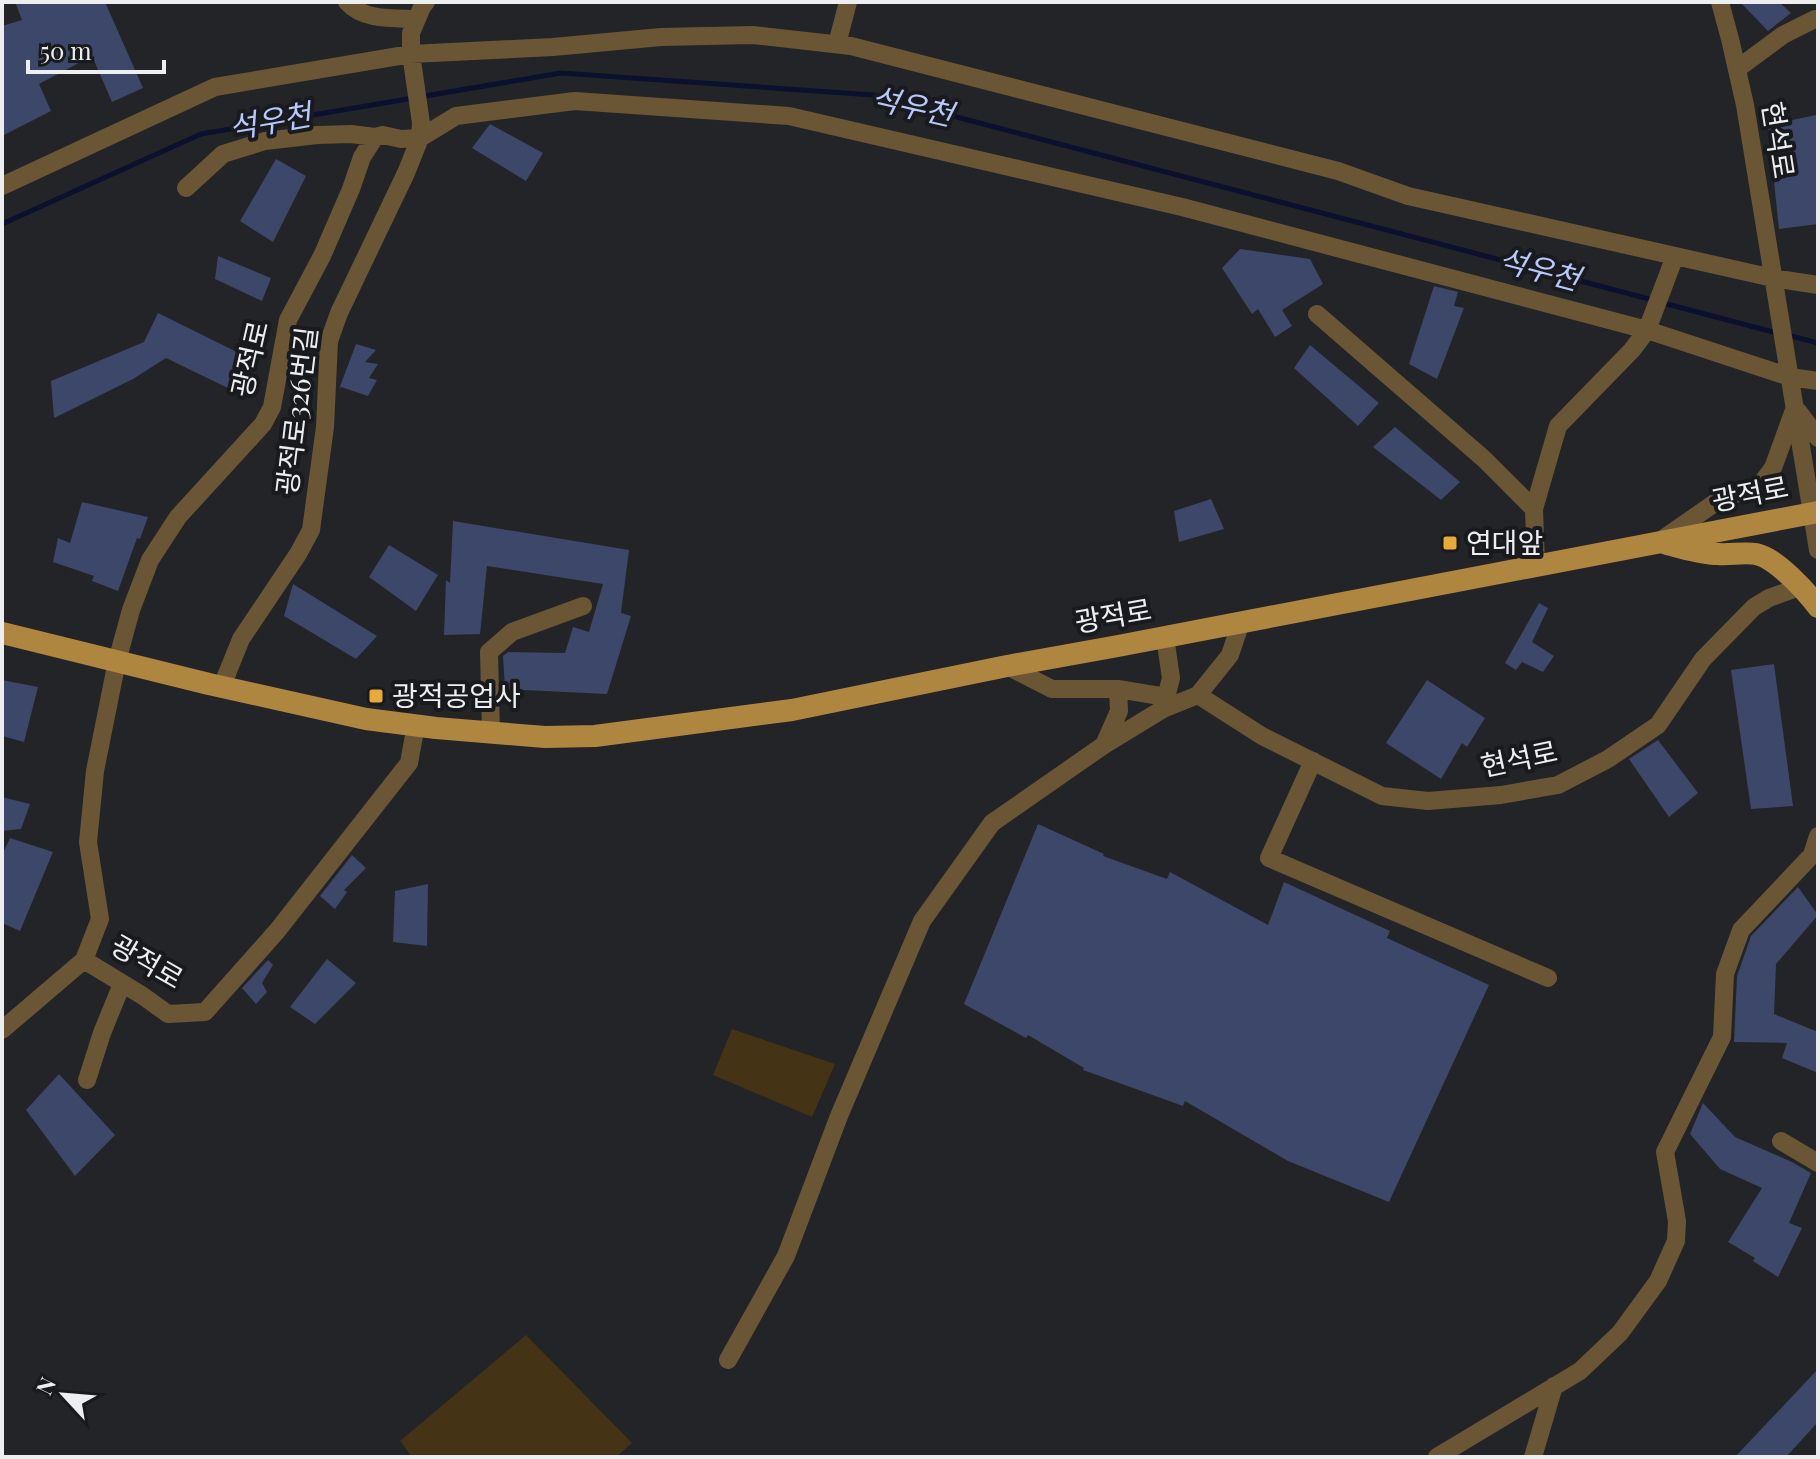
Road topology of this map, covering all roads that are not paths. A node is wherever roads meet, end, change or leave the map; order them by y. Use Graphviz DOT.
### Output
graph roads {
  1 [pos="347,2"];
  2 [pos="426,2"];
  3 [pos="848,2"];
  4 [pos="1720,2"];
  5 [pos="417,19"];
  6 [pos="1818,19"];
  7 [pos="837,44"];
  8 [pos="411,54"];
  9 [pos="1737,69"];
  10 [pos="421,130"];
  11 [pos="375,137"];
  12 [pos="2,186"];
  13 [pos="186,188"];
  14 [pos="1675,256"];
  15 [pos="1774,284"];
  16 [pos="1818,285"];
  17 [pos="1317,314"];
  18 [pos="1647,330"];
  19 [pos="1790,377"];
  20 [pos="1818,381"];
  21 [pos="1795,408"];
  22 [pos="1818,438"];
  23 [pos="1534,509"];
  24 [pos="1815,512"];
  25 [pos="1658,542"];
  26 [pos="1818,550"];
  27 [pos="1536,565"];
  28 [pos="1802,586"];
  29 [pos="583,606"];
  30 [pos="1818,607"];
  31 [pos="1241,622"];
  32 [pos="2,633"];
  33 [pos="1165,637"];
  34 [pos="122,662"];
  35 [pos="1007,666"];
  36 [pos="215,685"];
  37 [pos="1118,689"];
  38 [pos="1198,695"];
  39 [pos="1164,703"];
  40 [pos="416,725"];
  41 [pos="491,733"];
  42 [pos="1104,745"];
  43 [pos="1313,761"];
  44 [pos="1818,836"];
  45 [pos="84,960"];
  46 [pos="1548,978"];
  47 [pos="122,984"];
  48 [pos="2,1030"];
  49 [pos="87,1080"];
  50 [pos="1781,1141"];
  51 [pos="1818,1163"];
  52 [pos="728,1360"];
  53 [pos="1554,1386"];
  54 [pos="1437,1457"];
  55 [pos="1533,1457"];
  1 -- 5 [label="street"];
  2 -- 5 [label="street"];
  3 -- 7 [label="street"];
  4 -- 9 [label="street, 현석로"];
  5 -- 8 [label="street"];
  6 -- 9 [label="street"];
  7 -- 8 [label="street"];
  7 -- 14 [label="street"];
  8 -- 10 [label="street"];
  8 -- 12 [label="street"];
  9 -- 15 [label="street, 현석로"];
  10 -- 11 [label="street"];
  10 -- 18 [label="street"];
  10 -- 36 [label="street, 광적로326번길"];
  11 -- 13 [label="street"];
  11 -- 34 [label="street, 광적로"];
  14 -- 15 [label="street"];
  14 -- 18 [label="street"];
  15 -- 16 [label="street"];
  15 -- 19 [label="street, 현석로"];
  17 -- 23 [label="street"];
  18 -- 19 [label="street"];
  18 -- 23 [label="street"];
  19 -- 20 [label="street"];
  19 -- 21 [label="street"];
  21 -- 22 [label="street"];
  21 -- 24 [label="street"];
  21 -- 25 [label="street"];
  23 -- 27 [label="street"];
  24 -- 25 [label="main road, 광적로"];
  24 -- 26 [label="street"];
  25 -- 27 [label="main road, 광적로"];
  25 -- 28 [label="main road"];
  27 -- 31 [label="main road, 광적로"];
  28 -- 30 [label="main road"];
  28 -- 43 [label="street, 현석로"];
  29 -- 41 [label="street"];
  31 -- 33 [label="main road, 광적로"];
  31 -- 38 [label="street"];
  32 -- 34 [label="main road"];
  33 -- 35 [label="main road, 광적로"];
  33 -- 39 [label="street"];
  34 -- 36 [label="main road, 광적로"];
  34 -- 45 [label="street, 광적로"];
  35 -- 37 [label="street"];
  35 -- 41 [label="main road, 광적로"];
  36 -- 40 [label="main road, 광적로"];
  37 -- 39 [label="street"];
  37 -- 42 [label="street"];
  38 -- 39 [label="street"];
  38 -- 43 [label="street, 현석로"];
  39 -- 42 [label="street"];
  40 -- 41 [label="main road, 광적로"];
  40 -- 47 [label="street, 광적로"];
  42 -- 52 [label="street"];
  43 -- 46 [label="street"];
  44 -- 53 [label="street"];
  45 -- 47 [label="street, 광적로"];
  45 -- 48 [label="street"];
  47 -- 49 [label="street"];
  50 -- 51 [label="street"];
  53 -- 54 [label="street"];
  53 -- 55 [label="street"];
}
